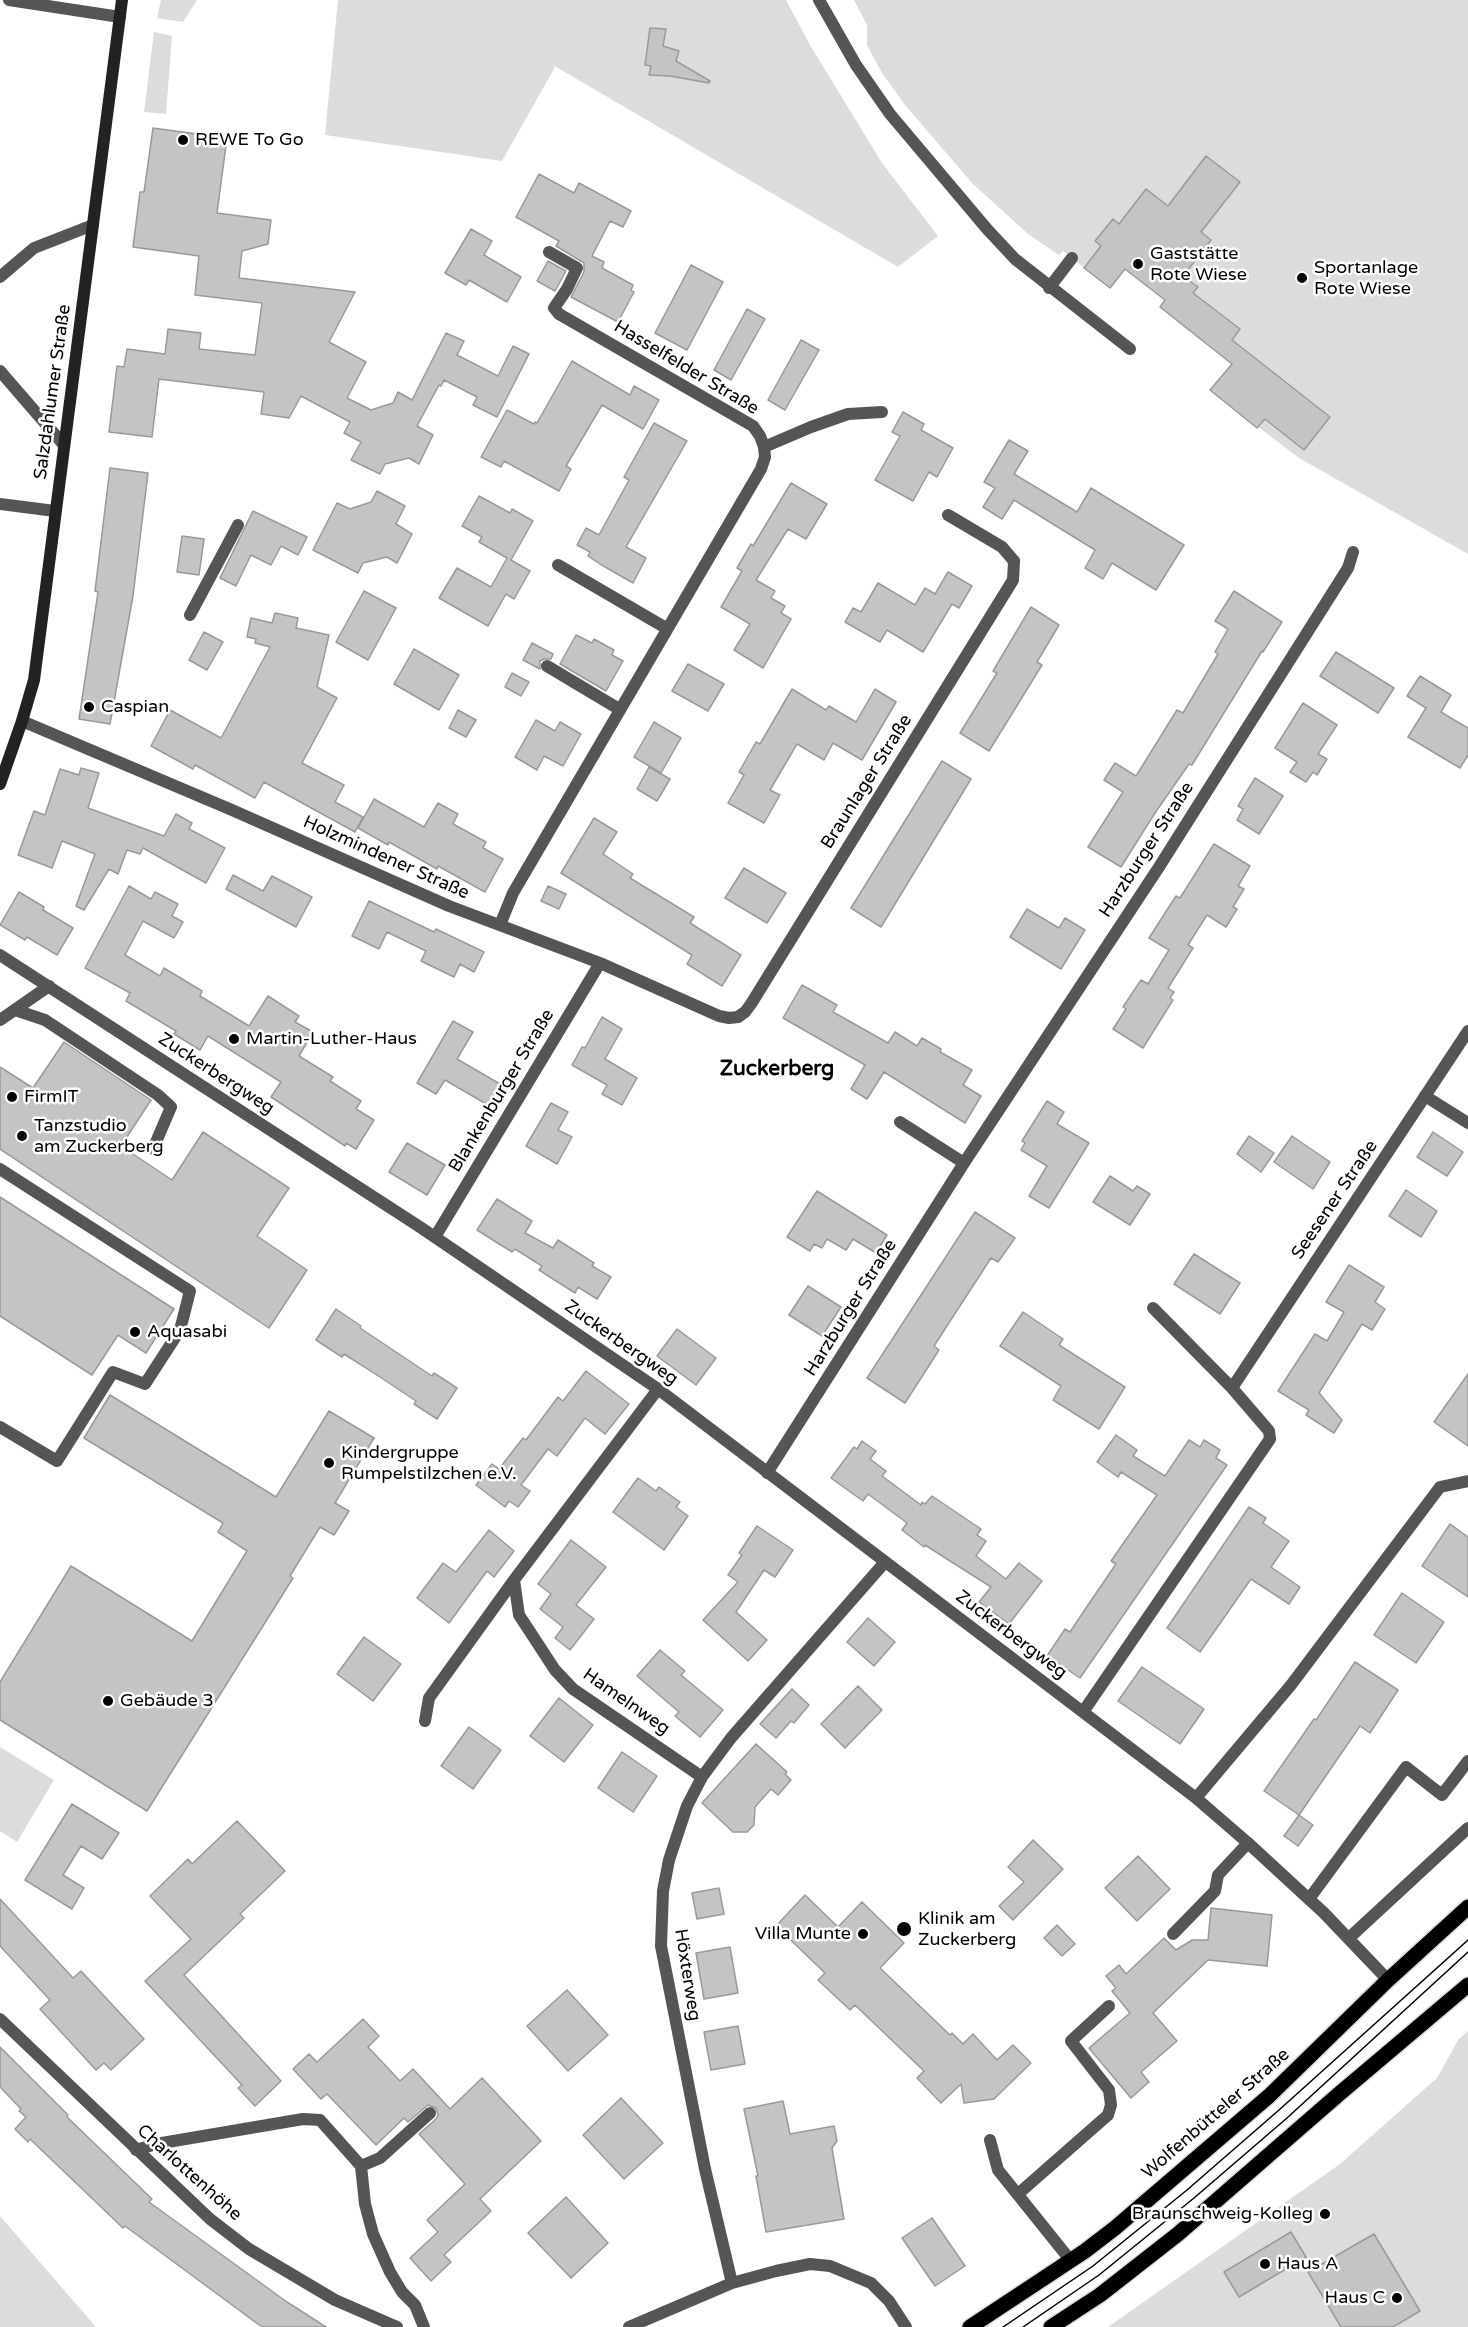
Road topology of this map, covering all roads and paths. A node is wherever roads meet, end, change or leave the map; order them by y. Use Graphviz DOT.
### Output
graph roads {
  1 [pos="9,0"];
  2 [pos="122,0"];
  3 [pos="819,0"];
  4 [pos="120,18"];
  5 [pos="93,225"];
  6 [pos="549,252"];
  7 [pos="1072,258"];
  8 [pos="0,277"];
  9 [pos="1049,288"];
  10 [pos="1130,350"];
  11 [pos="0,371"];
  12 [pos="882,412"];
  13 [pos="64,445"];
  14 [pos="764,447"];
  15 [pos="0,504"];
  16 [pos="55,511"];
  17 [pos="948,515"];
  18 [pos="238,525"];
  19 [pos="1353,552"];
  20 [pos="558,565"];
  21 [pos="190,615"];
  22 [pos="666,628"];
  23 [pos="547,666"];
  24 [pos="619,709"];
  25 [pos="22,721"];
  26 [pos="0,784"];
  27 [pos="500,926"];
  28 [pos="0,955"];
  29 [pos="600,963"];
  30 [pos="49,986"];
  31 [pos="15,1010"];
  32 [pos="738,1017"];
  33 [pos="0,1020"];
  34 [pos="1468,1031"];
  35 [pos="1425,1096"];
  36 [pos="900,1122"];
  37 [pos="1468,1123"];
  38 [pos="153,1149"];
  39 [pos="964,1163"];
  40 [pos="0,1169"];
  41 [pos="435,1237"];
  42 [pos="1154,1308"];
  43 [pos="1232,1388"];
  44 [pos="658,1389"];
  45 [pos="0,1427"];
  46 [pos="767,1473"];
  47 [pos="1468,1481"];
  48 [pos="885,1562"];
  49 [pos="514,1580"];
  50 [pos="1083,1712"];
  51 [pos="425,1721"];
  52 [pos="1468,1761"];
  53 [pos="702,1777"];
  54 [pos="1196,1798"];
  55 [pos="1468,1828"];
  56 [pos="1248,1843"];
  57 [pos="1309,1899"];
  58 [pos="1468,1907"];
  59 [pos="1173,1934"];
  60 [pos="1349,1938"];
  61 [pos="1388,1980"];
  62 [pos="1468,1985"];
  63 [pos="1109,2007"];
  64 [pos="0,2019"];
  65 [pos="430,2113"];
  66 [pos="990,2140"];
  67 [pos="136,2150"];
  68 [pos="361,2166"];
  69 [pos="1018,2194"];
  70 [pos="1071,2261"];
  71 [pos="732,2283"];
  72 [pos="377,2324"];
  73 [pos="397,2327"];
  74 [pos="424,2327"];
  75 [pos="629,2327"];
  76 [pos="906,2327"];
  77 [pos="970,2327"];
  78 [pos="1051,2327"];
  1 -- 4 [label="street"];
  2 -- 4 [label="main road, Salzdahlumer Straße"];
  3 -- 9 [label="street"];
  4 -- 5 [label="main road, Salzdahlumer Straße"];
  5 -- 8 [label="street"];
  5 -- 13 [label="main road, Salzdahlumer Straße"];
  6 -- 14 [label="street, Hasselfelder Straße"];
  7 -- 9 [label="street"];
  9 -- 10 [label="street"];
  11 -- 13 [label="street"];
  12 -- 14 [label="street"];
  13 -- 16 [label="main road, Salzdahlumer Straße"];
  14 -- 22 [label="street"];
  15 -- 16 [label="street"];
  16 -- 25 [label="main road, Salzdahlumer Straße"];
  17 -- 32 [label="street, Braunlager Straße"];
  18 -- 21 [label="street"];
  19 -- 39 [label="street, Harzburger Straße"];
  20 -- 22 [label="street"];
  22 -- 24 [label="street"];
  23 -- 24 [label="street"];
  24 -- 27 [label="street"];
  25 -- 26 [label="main road, Salzdahlumer Straße"];
  25 -- 27 [label="street, Holzmindener Straße"];
  27 -- 29 [label="street, Holzmindener Straße"];
  28 -- 30 [label="street, Zuckerbergweg"];
  29 -- 32 [label="street, Holzmindener Straße"];
  29 -- 41 [label="street, Blankenburger Straße"];
  30 -- 31 [label="street"];
  30 -- 41 [label="street, Zuckerbergweg"];
  31 -- 33 [label="street"];
  31 -- 38 [label="street"];
  34 -- 35 [label="street, Seesener Straße"];
  35 -- 37 [label="street"];
  35 -- 43 [label="street, Seesener Straße"];
  36 -- 39 [label="street"];
  39 -- 46 [label="street, Harzburger Straße"];
  40 -- 45 [label="street"];
  41 -- 44 [label="street, Zuckerbergweg"];
  42 -- 43 [label="street"];
  43 -- 50 [label="street"];
  44 -- 46 [label="street, Zuckerbergweg"];
  44 -- 49 [label="street"];
  46 -- 48 [label="street, Zuckerbergweg"];
  47 -- 54 [label="street"];
  48 -- 50 [label="street, Zuckerbergweg"];
  48 -- 53 [label="street, Höxterweg"];
  49 -- 51 [label="street"];
  49 -- 53 [label="street, Hamelnweg"];
  50 -- 54 [label="street, Zuckerbergweg"];
  52 -- 57 [label="street"];
  53 -- 71 [label="street, Höxterweg"];
  54 -- 56 [label="street, Zuckerbergweg"];
  55 -- 60 [label="street"];
  56 -- 57 [label="street, Zuckerbergweg"];
  56 -- 59 [label="street"];
  57 -- 60 [label="street, Zuckerbergweg"];
  58 -- 61 [label="main road, Wolfenbütteler Straße"];
  60 -- 61 [label="street, Zuckerbergweg"];
  61 -- 70 [label="main road, Wolfenbütteler Straße"];
  62 -- 78 [label="main road"];
  63 -- 69 [label="street"];
  64 -- 67 [label="street, Charlottenhöhe"];
  65 -- 68 [label="street"];
  66 -- 69 [label="street"];
  67 -- 68 [label="street"];
  67 -- 72 [label="street, Charlottenhöhe"];
  68 -- 74 [label="street"];
  69 -- 70 [label="street"];
  70 -- 77 [label="main road, Wolfenbütteler Straße"];
  71 -- 75 [label="street"];
  71 -- 76 [label="street"];
  72 -- 73 [label="street, Charlottenhöhe"];
}
